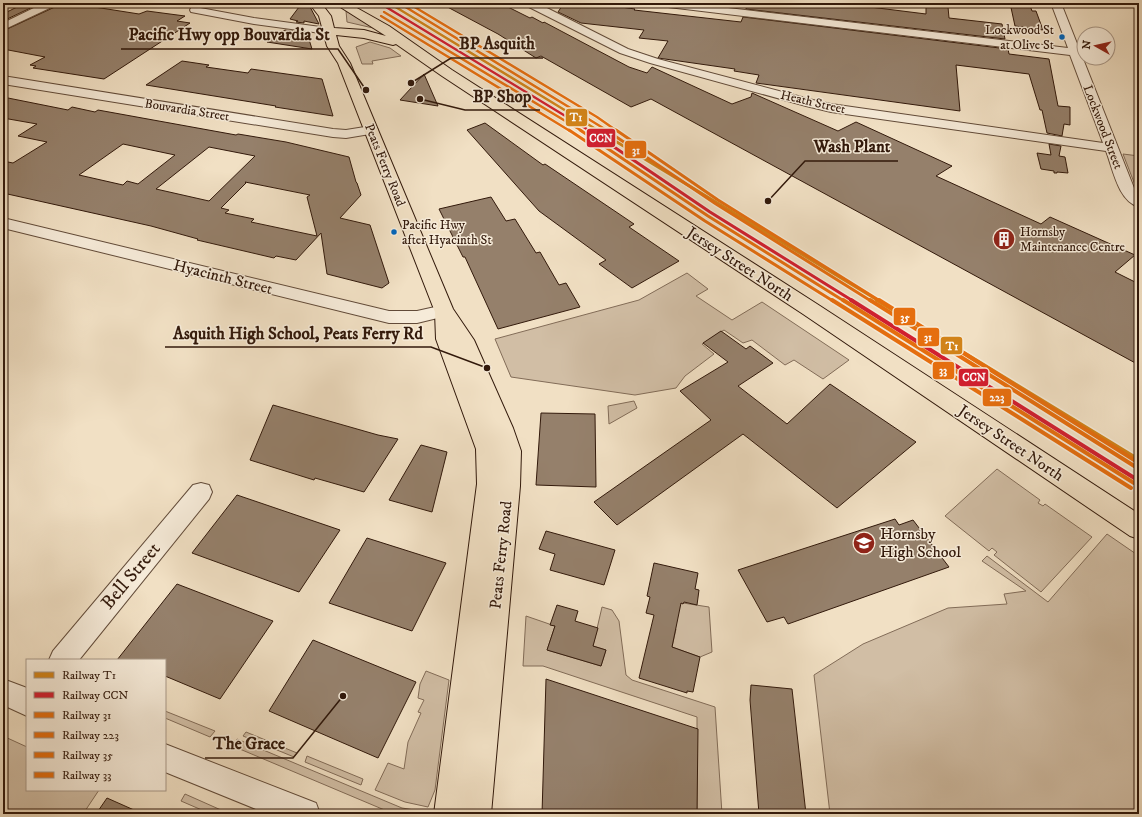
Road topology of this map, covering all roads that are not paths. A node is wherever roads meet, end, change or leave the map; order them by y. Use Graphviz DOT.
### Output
graph roads {
  1 [pos="52,3"];
  2 [pos="315,3"];
  3 [pos="329,3"];
  4 [pos="340,3"];
  5 [pos="529,3"];
  6 [pos="660,3"];
  7 [pos="1056,3"];
  8 [pos="196,10"];
  9 [pos="333,26"];
  10 [pos="3,27"];
  11 [pos="384,38"];
  12 [pos="402,42"];
  13 [pos="346,51"];
  14 [pos="1074,52"];
  15 [pos="3,80"];
  16 [pos="371,130"];
  17 [pos="1111,148"];
  18 [pos="1139,202"];
  19 [pos="3,223"];
  20 [pos="444,311"];
  21 [pos="201,492"];
  22 [pos="1139,528"];
  23 [pos="63,659"];
  24 [pos="3,692"];
  25 [pos="26,702"];
  26 [pos="166,758"];
  27 [pos="305,814"];
  28 [pos="450,814"];
  29 [pos="475,814"];
  1 -- 10 [label="street"];
  2 -- 9 [label="main road"];
  3 -- 9 [label="main road"];
  4 -- 12 [label="main road, Jersey Street North"];
  5 -- 17 [label="street, Heath Street"];
  6 -- 14 [label="street"];
  7 -- 14 [label="street, Lockwood Street"];
  8 -- 9 [label="street"];
  9 -- 11 [label="main road"];
  9 -- 12 [label="main road"];
  9 -- 13 [label="main road, Peats Ferry Road"];
  11 -- 12 [label="main road"];
  11 -- 13 [label="main road"];
  12 -- 22 [label="main road, Jersey Street North"];
  13 -- 16 [label="main road, Peats Ferry Road"];
  14 -- 17 [label="street, Lockwood Street"];
  15 -- 16 [label="street, Bouvardia Street"];
  16 -- 20 [label="main road, Peats Ferry Road"];
  17 -- 18 [label="street, Lockwood Street"];
  19 -- 20 [label="street, Hyacinth Street"];
  20 -- 28 [label="main road, Peats Ferry Road"];
  20 -- 29 [label="main road, Peats Ferry Road"];
  21 -- 23 [label="street, Bell Street"];
  24 -- 25 [label="street"];
  26 -- 27 [label="street"];
}
